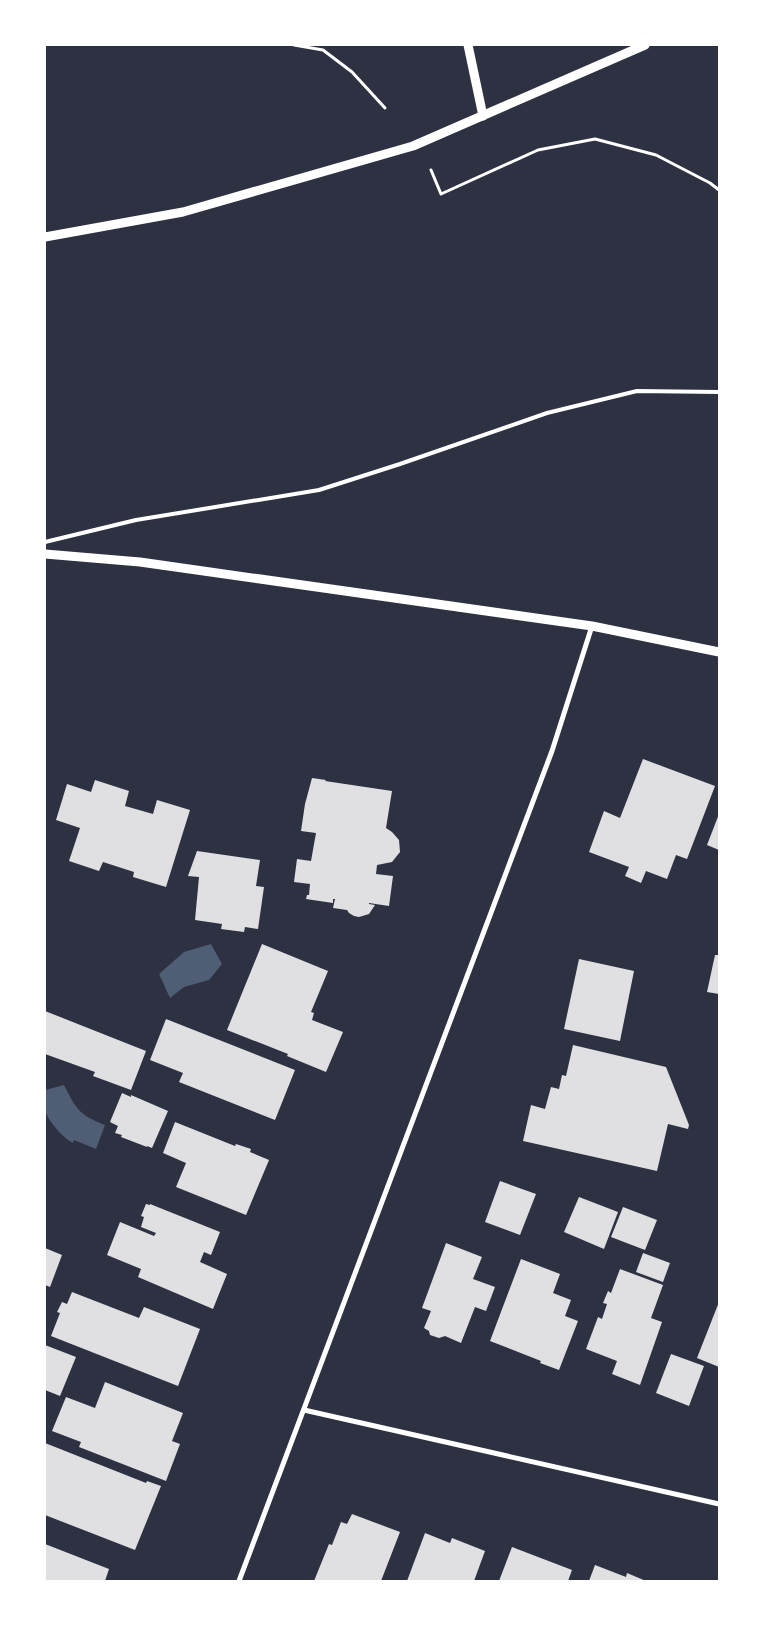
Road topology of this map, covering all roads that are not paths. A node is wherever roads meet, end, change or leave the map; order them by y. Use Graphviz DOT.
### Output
graph roads {
  1 [pos="468,45"];
  2 [pos="644,45"];
  3 [pos="483,116"];
  4 [pos="45,237"];
  5 [pos="719,392"];
  6 [pos="45,542"];
  7 [pos="45,554"];
  8 [pos="592,626"];
  9 [pos="719,652"];
  10 [pos="304,1410"];
  11 [pos="719,1504"];
  12 [pos="239,1581"];
  1 -- 3 [label="street"];
  2 -- 3 [label="street"];
  3 -- 4 [label="street"];
  5 -- 6 [label="lane"];
  7 -- 8 [label="street"];
  8 -- 9 [label="street"];
  8 -- 10 [label="street"];
  10 -- 11 [label="street"];
  10 -- 12 [label="street"];
}
